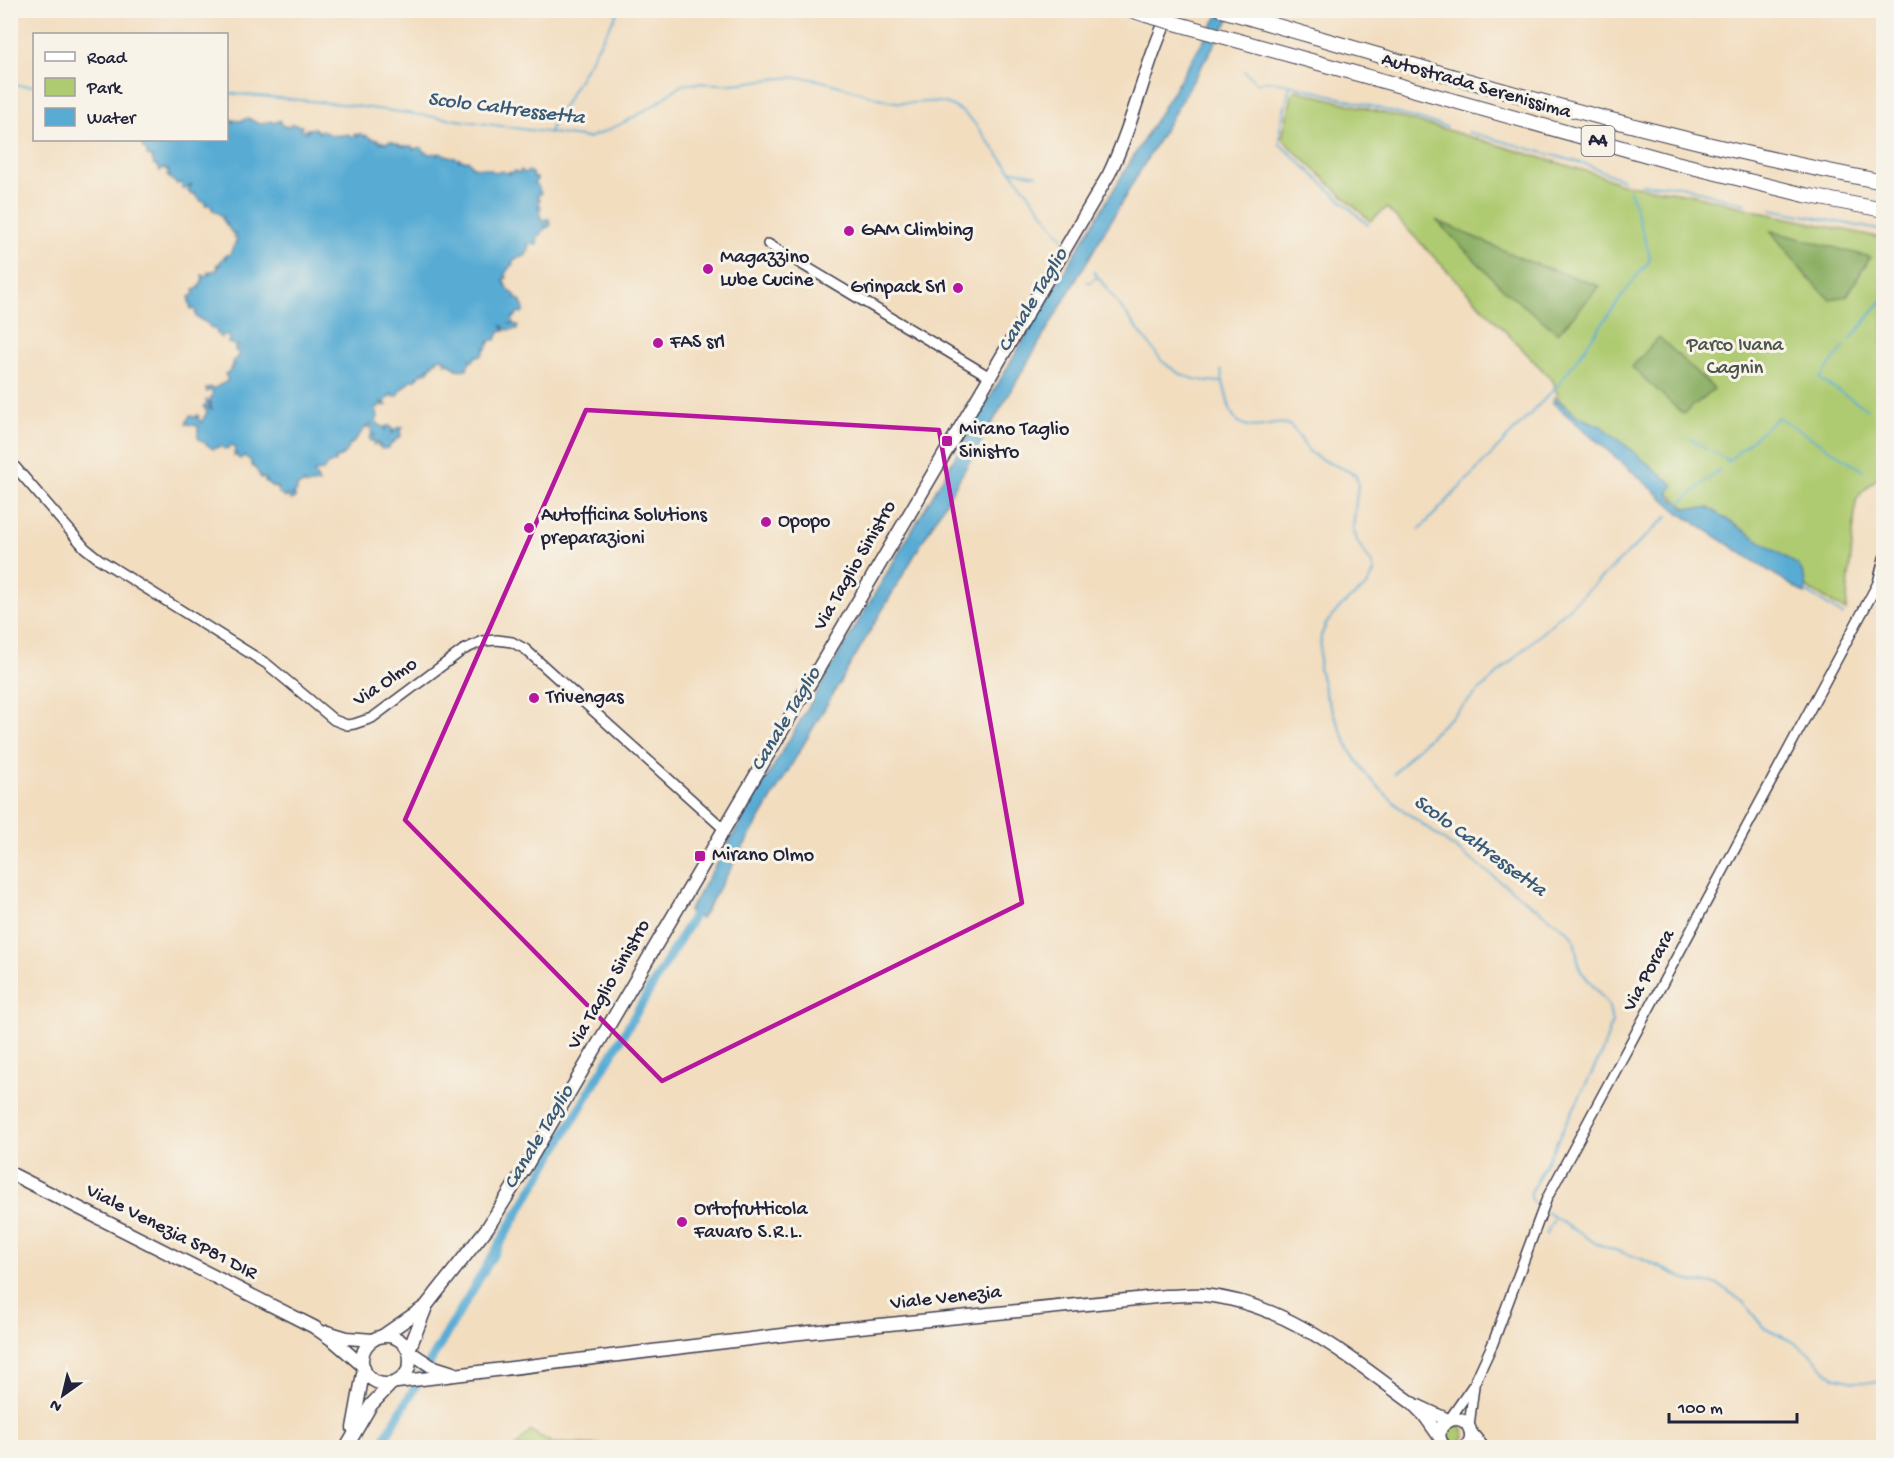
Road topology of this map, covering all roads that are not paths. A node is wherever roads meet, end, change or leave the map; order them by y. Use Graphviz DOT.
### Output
graph roads {
  1 [pos="1131,10"];
  2 [pos="1171,10"];
  3 [pos="1222,10"];
  4 [pos="1884,182"];
  5 [pos="1884,210"];
  6 [pos="768,244"];
  7 [pos="990,377"];
  8 [pos="10,461"];
  9 [pos="1884,558"];
  10 [pos="1881,580"];
  11 [pos="724,829"];
  12 [pos="10,1173"];
  13 [pos="426,1306"];
  14 [pos="314,1328"];
  15 [pos="378,1338"];
  16 [pos="412,1353"];
  17 [pos="363,1367"];
  18 [pos="438,1374"];
  19 [pos="399,1382"];
  20 [pos="1474,1384"];
  21 [pos="1412,1403"];
  22 [pos="1449,1420"];
  23 [pos="1470,1429"];
  24 [pos="352,1435"];
  25 [pos="1442,1443"];
  26 [pos="346,1448"];
  27 [pos="1465,1448"];
  28 [pos="1483,1448"];
  1 -- 5 [label="highway, Autostrada Serenissima / A4, bridge"];
  2 -- 7 [label="main road, Via Taglio Sinistro"];
  3 -- 4 [label="highway, Autostrada Serenissima / A4"];
  6 -- 7 [label="street"];
  7 -- 11 [label="main road, Via Taglio Sinistro"];
  8 -- 11 [label="street, Via Olmo"];
  9 -- 10 [label="street, Via Porara"];
  10 -- 20 [label="street, Via Porara"];
  11 -- 13 [label="main road, Via Taglio Sinistro"];
  12 -- 14 [label="main road, Viale Venezia SP81 DIR"];
  13 -- 15 [label="main road, Via Taglio Sinistro"];
  13 -- 16 [label="main road, Via Taglio Sinistro"];
  14 -- 15 [label="main road"];
  14 -- 17 [label="main road"];
  15 -- 16 [label="main road"];
  15 -- 17 [label="main road"];
  16 -- 18 [label="main road, Viale Venezia"];
  16 -- 19 [label="main road"];
  17 -- 19 [label="main road"];
  17 -- 24 [label="main road"];
  18 -- 19 [label="main road, Viale Venezia"];
  18 -- 21 [label="main road, Viale Venezia"];
  19 -- 24 [label="main road"];
  20 -- 22 [label="street, Via Porara"];
  20 -- 23 [label="street, Via Porara"];
  21 -- 22 [label="main road, Viale Venezia"];
  21 -- 25 [label="main road, Viale Venezia"];
  22 -- 23 [label="main road, Viale Venezia"];
  22 -- 25 [label="main road"];
  23 -- 27 [label="main road"];
  23 -- 28 [label="main road"];
  24 -- 26 [label="main road"];
}
